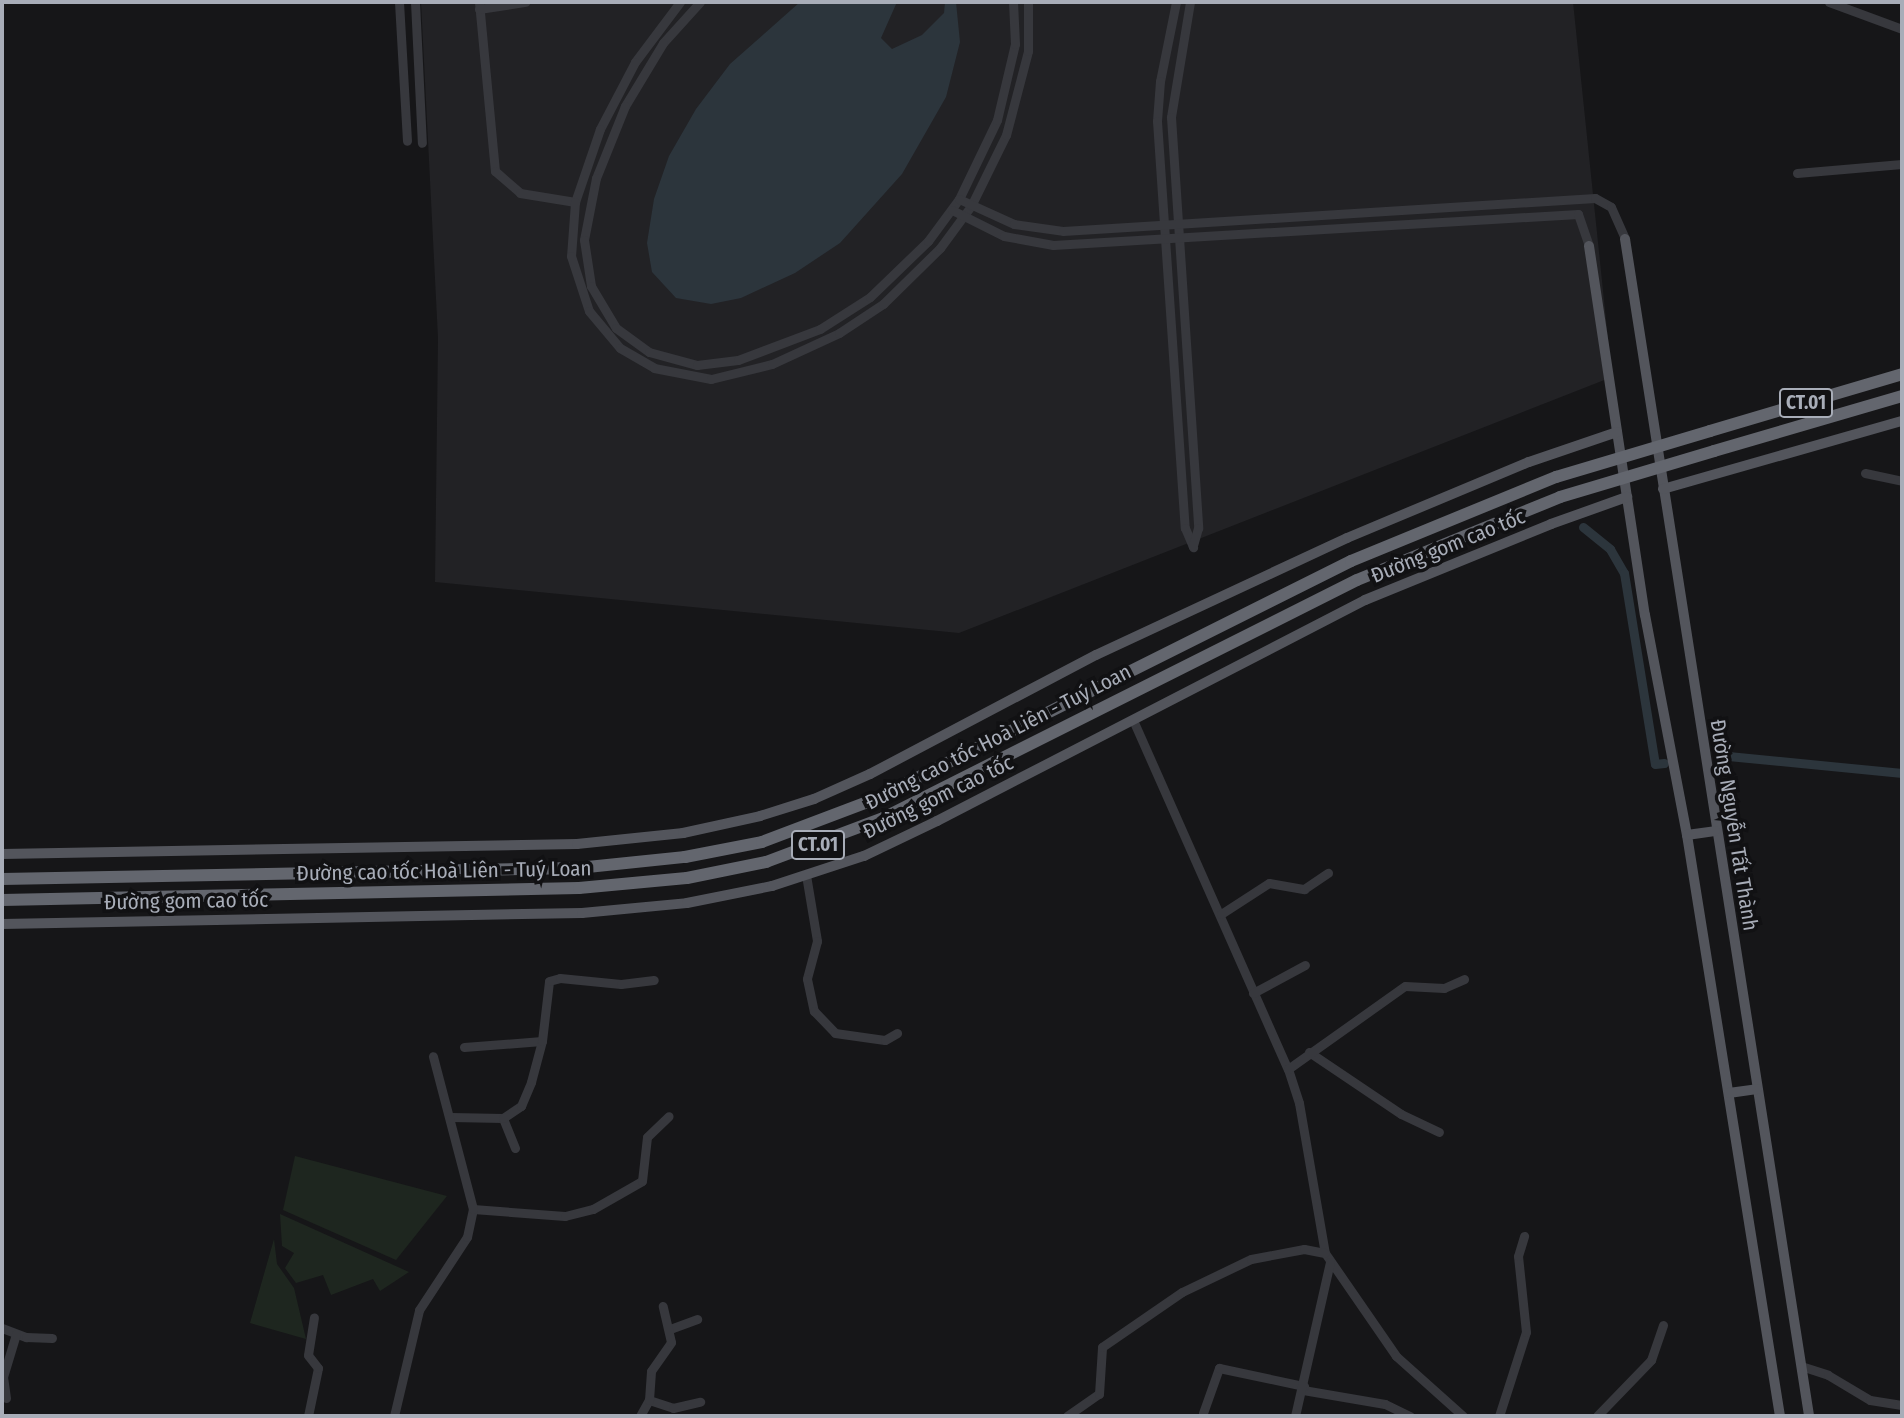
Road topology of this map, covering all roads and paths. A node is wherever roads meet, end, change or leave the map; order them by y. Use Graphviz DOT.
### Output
graph roads {
  1 [pos="399,2"];
  2 [pos="415,2"];
  3 [pos="525,2"];
  4 [pos="680,2"];
  5 [pos="700,2"];
  6 [pos="1013,2"];
  7 [pos="1028,2"];
  8 [pos="1176,2"];
  9 [pos="1190,2"];
  10 [pos="1829,2"];
  11 [pos="479,6"];
  12 [pos="1902,29"];
  13 [pos="407,141"];
  14 [pos="422,143"];
  15 [pos="1902,164"];
  16 [pos="1797,173"];
  17 [pos="959,199"];
  18 [pos="575,202"];
  19 [pos="971,206"];
  20 [pos="952,210"];
  21 [pos="964,218"];
  22 [pos="1179,224"];
  23 [pos="1165,225"];
  24 [pos="1180,238"];
  25 [pos="1166,239"];
  26 [pos="1625,239"];
  27 [pos="1589,246"];
  28 [pos="616,328"];
  29 [pos="820,329"];
  30 [pos="607,336"];
  31 [pos="826,340"];
  32 [pos="1902,374"];
  33 [pos="1902,396"];
  34 [pos="1902,421"];
  35 [pos="1617,432"];
  36 [pos="1865,473"];
  37 [pos="1902,481"];
  38 [pos="1664,489"];
  39 [pos="1627,498"];
  40 [pos="1133,720"];
  41 [pos="1715,831"];
  42 [pos="1687,835"];
  43 [pos="2,854"];
  44 [pos="1328,873"];
  45 [pos="806,875"];
  46 [pos="2,879"];
  47 [pos="2,900"];
  48 [pos="1222,914"];
  49 [pos="2,924"];
  50 [pos="1305,965"];
  51 [pos="1464,979"];
  52 [pos="654,980"];
  53 [pos="1253,993"];
  54 [pos="897,1033"];
  55 [pos="542,1041"];
  56 [pos="464,1047"];
  57 [pos="1309,1052"];
  58 [pos="433,1056"];
  59 [pos="1288,1069"];
  60 [pos="1757,1089"];
  61 [pos="1730,1093"];
  62 [pos="451,1116"];
  63 [pos="669,1116"];
  64 [pos="503,1118"];
  65 [pos="1439,1132"];
  66 [pos="515,1148"];
  67 [pos="473,1209"];
  68 [pos="1524,1236"];
  69 [pos="1327,1258"];
  70 [pos="663,1306"];
  71 [pos="314,1317"];
  72 [pos="697,1319"];
  73 [pos="1663,1325"];
  74 [pos="2,1328"];
  75 [pos="670,1329"];
  76 [pos="16,1334"];
  77 [pos="52,1338"];
  78 [pos="1801,1366"];
  79 [pos="1303,1388"];
  80 [pos="6,1398"];
  81 [pos="649,1400"];
  82 [pos="700,1402"];
  83 [pos="1902,1405"];
  84 [pos="1203,1413"];
  85 [pos="308,1416"];
  86 [pos="394,1416"];
  87 [pos="640,1416"];
  88 [pos="1067,1416"];
  89 [pos="1295,1416"];
  90 [pos="1410,1416"];
  91 [pos="1463,1416"];
  92 [pos="1499,1416"];
  93 [pos="1597,1416"];
  94 [pos="1780,1416"];
  95 [pos="1809,1416"];
  1 -- 13 [label="street"];
  2 -- 14 [label="street"];
  3 -- 11 [label="street"];
  4 -- 18 [label="street"];
  5 -- 28 [label="street"];
  6 -- 17 [label="street"];
  7 -- 19 [label="street"];
  8 -- 23 [label="street"];
  9 -- 22 [label="street"];
  10 -- 12 [label="street"];
  11 -- 18 [label="street"];
  15 -- 16 [label="street"];
  17 -- 19 [label="street"];
  17 -- 20 [label="street"];
  18 -- 30 [label="street"];
  19 -- 21 [label="street"];
  19 -- 23 [label="street"];
  20 -- 21 [label="street"];
  20 -- 29 [label="street"];
  21 -- 25 [label="street"];
  21 -- 31 [label="street"];
  22 -- 23 [label="street"];
  22 -- 24 [label="street"];
  22 -- 26 [label="street"];
  23 -- 25 [label="street"];
  24 -- 25 [label="street"];
  24 -- 25 [label="street"];
  24 -- 27 [label="street"];
  26 -- 38 [label="main road, Đường Nguyễn Tất Thành"];
  27 -- 35 [label="main road"];
  28 -- 29 [label="street"];
  28 -- 30 [label="street"];
  29 -- 31 [label="street"];
  30 -- 31 [label="street"];
  32 -- 46 [label="highway, Đường cao tốc Hoà Liên - Tuý Loan / CT.01, bridge"];
  33 -- 47 [label="highway, Đường cao tốc Hoà Liên - Tuý Loan / CT.01, bridge"];
  34 -- 38 [label="main road"];
  35 -- 39 [label="main road"];
  35 -- 43 [label="main road"];
  36 -- 37 [label="street"];
  38 -- 41 [label="main road, Đường Nguyễn Tất Thành"];
  39 -- 40 [label="main road, Đường gom cao tốc"];
  39 -- 42 [label="main road"];
  40 -- 45 [label="main road, Đường gom cao tốc"];
  40 -- 48 [label="street"];
  41 -- 42 [label="main road"];
  41 -- 60 [label="main road, Đường Nguyễn Tất Thành"];
  42 -- 61 [label="main road"];
  44 -- 48 [label="street"];
  45 -- 49 [label="main road, Đường gom cao tốc"];
  45 -- 54 [label="street"];
  48 -- 53 [label="street"];
  50 -- 53 [label="street"];
  51 -- 57 [label="street"];
  52 -- 55 [label="street"];
  53 -- 59 [label="street"];
  55 -- 56 [label="street"];
  55 -- 64 [label="street"];
  57 -- 59 [label="street"];
  57 -- 65 [label="street"];
  58 -- 62 [label="street"];
  59 -- 69 [label="street"];
  60 -- 61 [label="main road"];
  60 -- 78 [label="main road, Đường Nguyễn Tất Thành"];
  61 -- 94 [label="main road"];
  62 -- 64 [label="street"];
  62 -- 67 [label="street"];
  63 -- 67 [label="street"];
  64 -- 66 [label="street"];
  67 -- 86 [label="street"];
  68 -- 92 [label="street"];
  69 -- 79 [label="street"];
  69 -- 88 [label="street"];
  69 -- 91 [label="street"];
  70 -- 75 [label="street"];
  71 -- 85 [label="street"];
  72 -- 75 [label="street"];
  73 -- 93 [label="street"];
  74 -- 76 [label="street"];
  75 -- 81 [label="street"];
  76 -- 77 [label="street"];
  76 -- 80 [label="street"];
  78 -- 83 [label="street"];
  78 -- 95 [label="main road, Đường Nguyễn Tất Thành"];
  79 -- 84 [label="street"];
  79 -- 89 [label="street"];
  79 -- 90 [label="street"];
  81 -- 82 [label="street"];
  81 -- 87 [label="street"];
}
